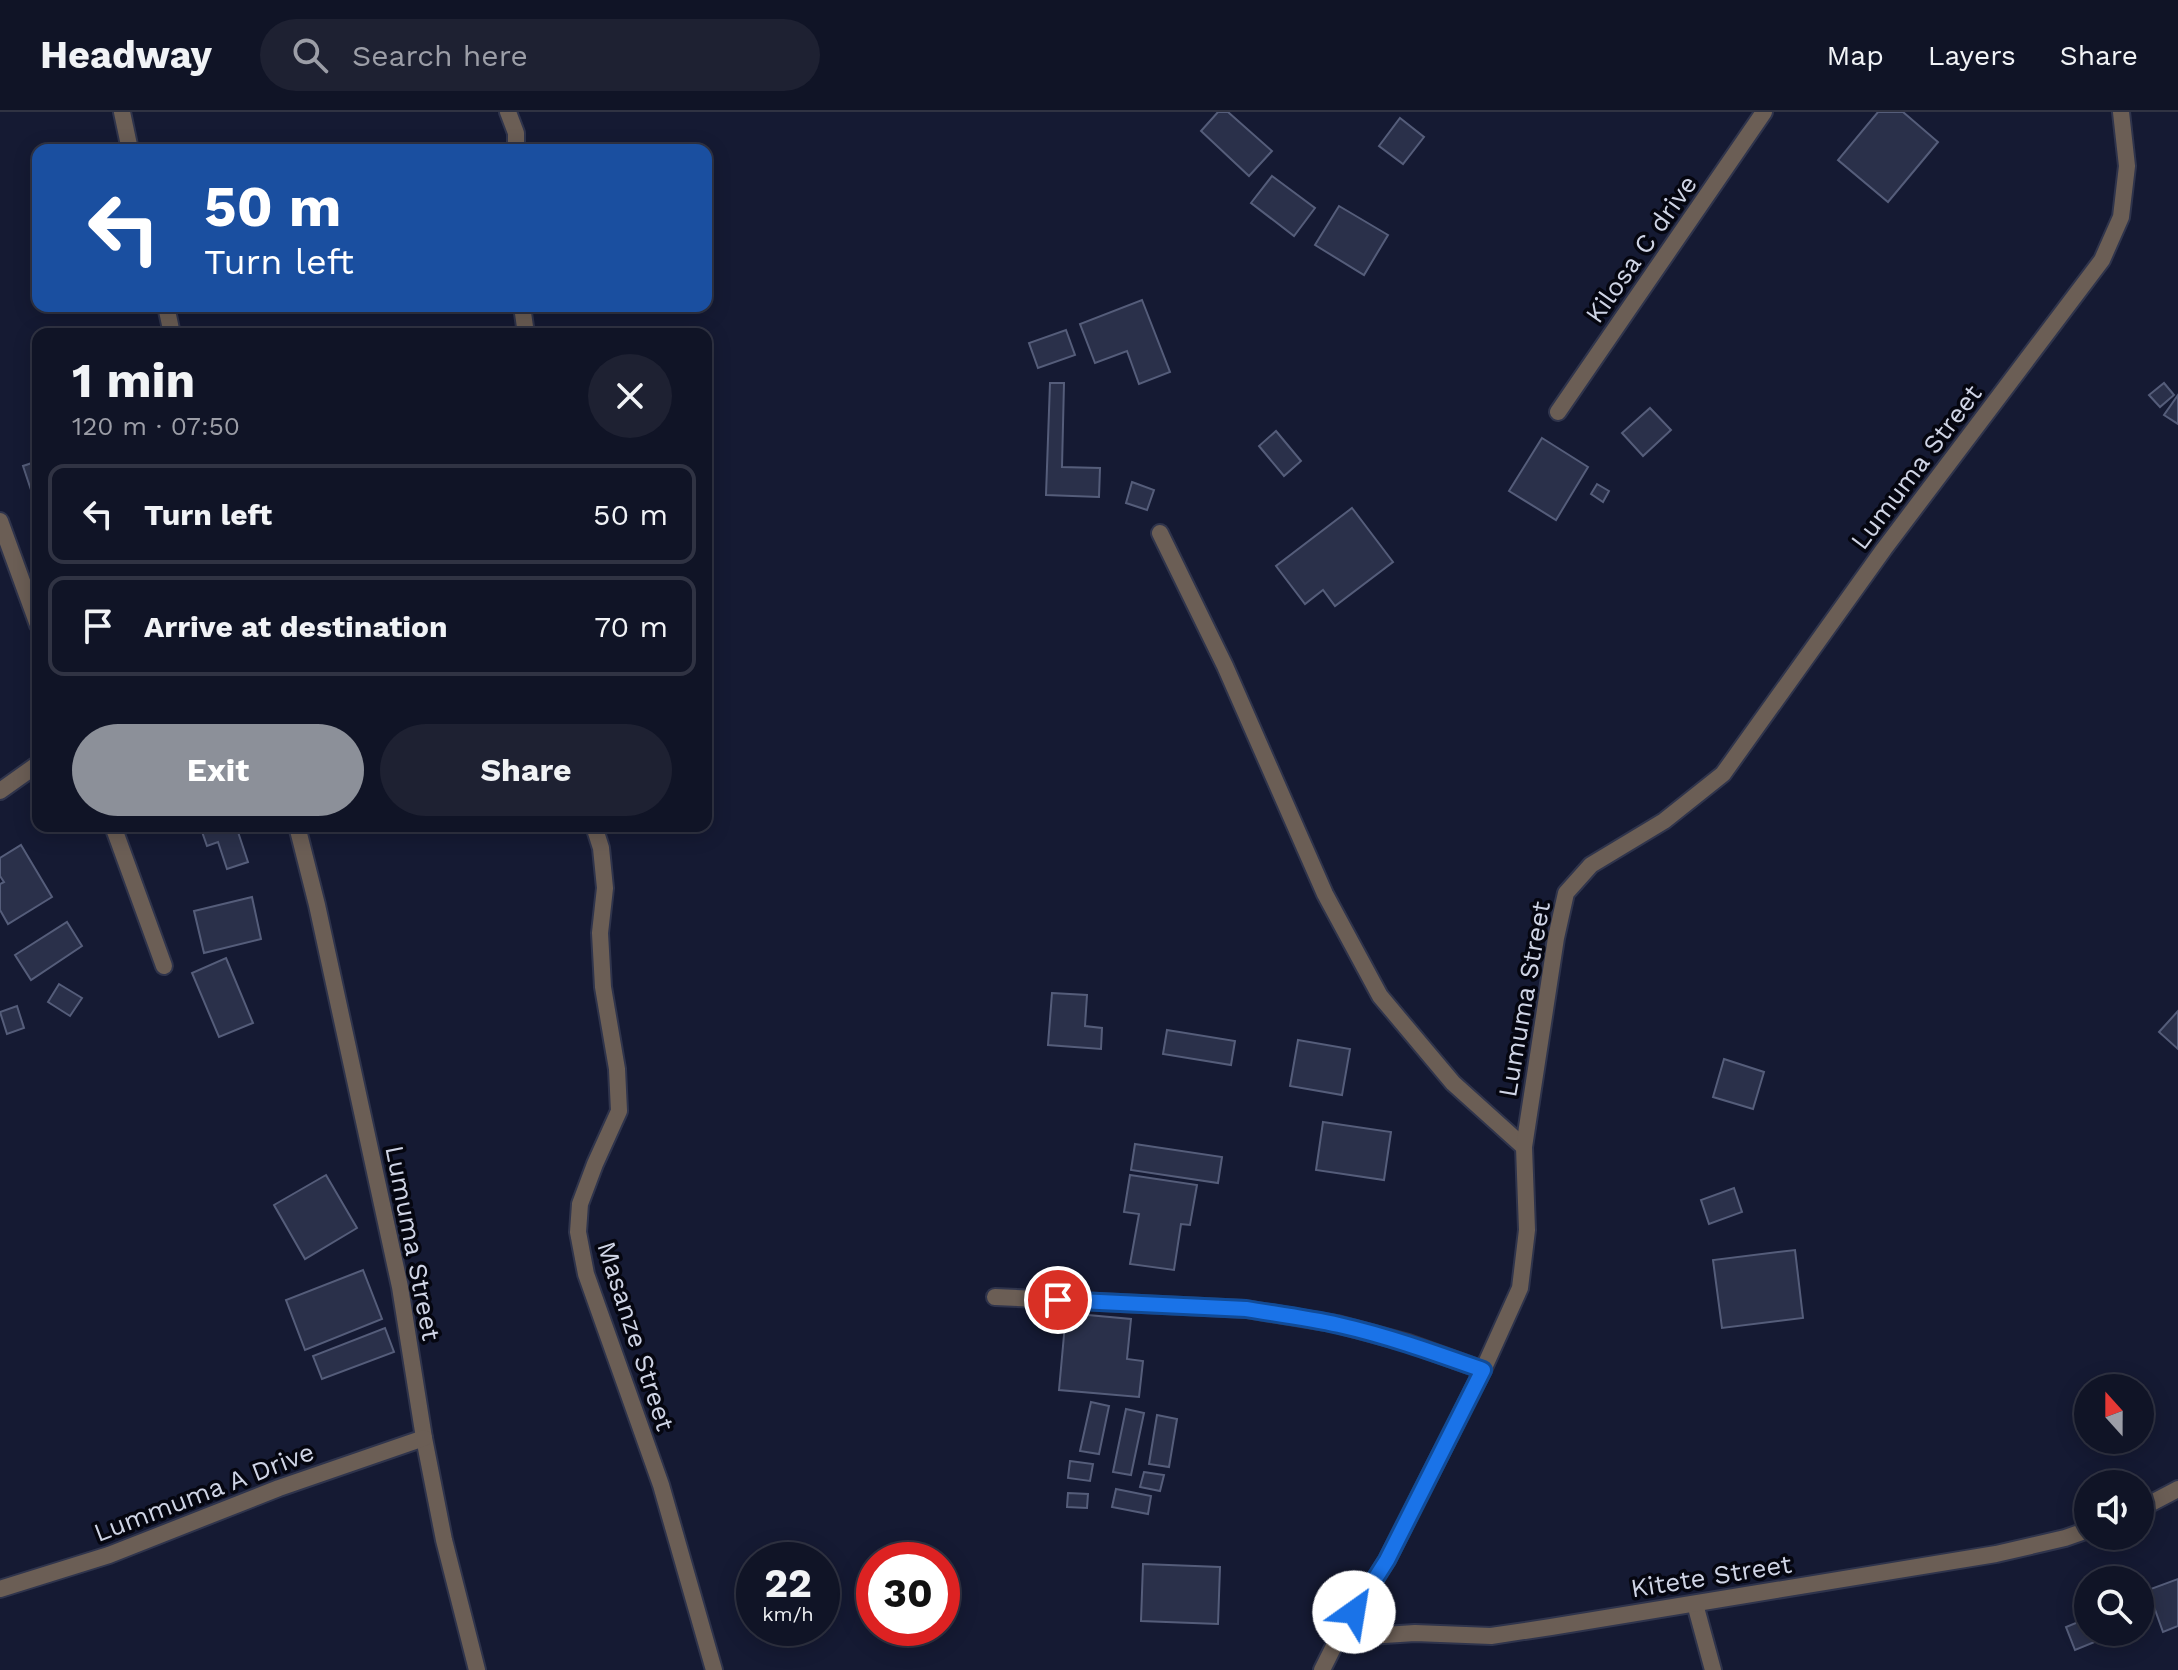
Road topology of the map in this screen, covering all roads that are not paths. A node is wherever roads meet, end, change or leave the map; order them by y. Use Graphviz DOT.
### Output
graph roads {
  1 [pos="122,112"];
  2 [pos="508,112"];
  3 [pos="1764,112"];
  4 [pos="2121,112"];
  5 [pos="129,144"];
  6 [pos="516,144"];
  7 [pos="1558,412"];
  8 [pos="0,521"];
  9 [pos="1160,533"];
  10 [pos="32,609"];
  11 [pos="32,768"];
  12 [pos="0,791"];
  13 [pos="115,832"];
  14 [pos="299,832"];
  15 [pos="596,832"];
  16 [pos="164,966"];
  17 [pos="1524,1147"];
  18 [pos="995,1297"];
  19 [pos="1483,1370"];
  20 [pos="424,1438"];
  21 [pos="2178,1489"];
  22 [pos="2154,1502"];
  23 [pos="2074,1534"];
  24 [pos="0,1589"];
  25 [pos="1695,1604"];
  26 [pos="1338,1638"];
  27 [pos="477,1670"];
  28 [pos="714,1670"];
  29 [pos="1322,1670"];
  30 [pos="1713,1670"];
  1 -- 5 [label="street"];
  2 -- 6 [label="street"];
  3 -- 7 [label="street, Kilosa C drive"];
  4 -- 17 [label="street, Lumuma Street"];
  8 -- 10 [label="street"];
  9 -- 17 [label="street"];
  11 -- 12 [label="street"];
  13 -- 16 [label="street"];
  14 -- 20 [label="street, Lumuma Street"];
  15 -- 28 [label="street, Masanze Street"];
  17 -- 19 [label="street, Lumuma Street"];
  18 -- 19 [label="street"];
  19 -- 26 [label="street, Lumuma Street"];
  20 -- 24 [label="street, Lummuma A Drive"];
  20 -- 27 [label="street, Lumuma Street"];
  21 -- 22 [label="street"];
  23 -- 25 [label="street, Kitete Street"];
  25 -- 26 [label="street, Kitete Street"];
  25 -- 30 [label="street"];
  26 -- 29 [label="street, Lumuma Street"];
}
